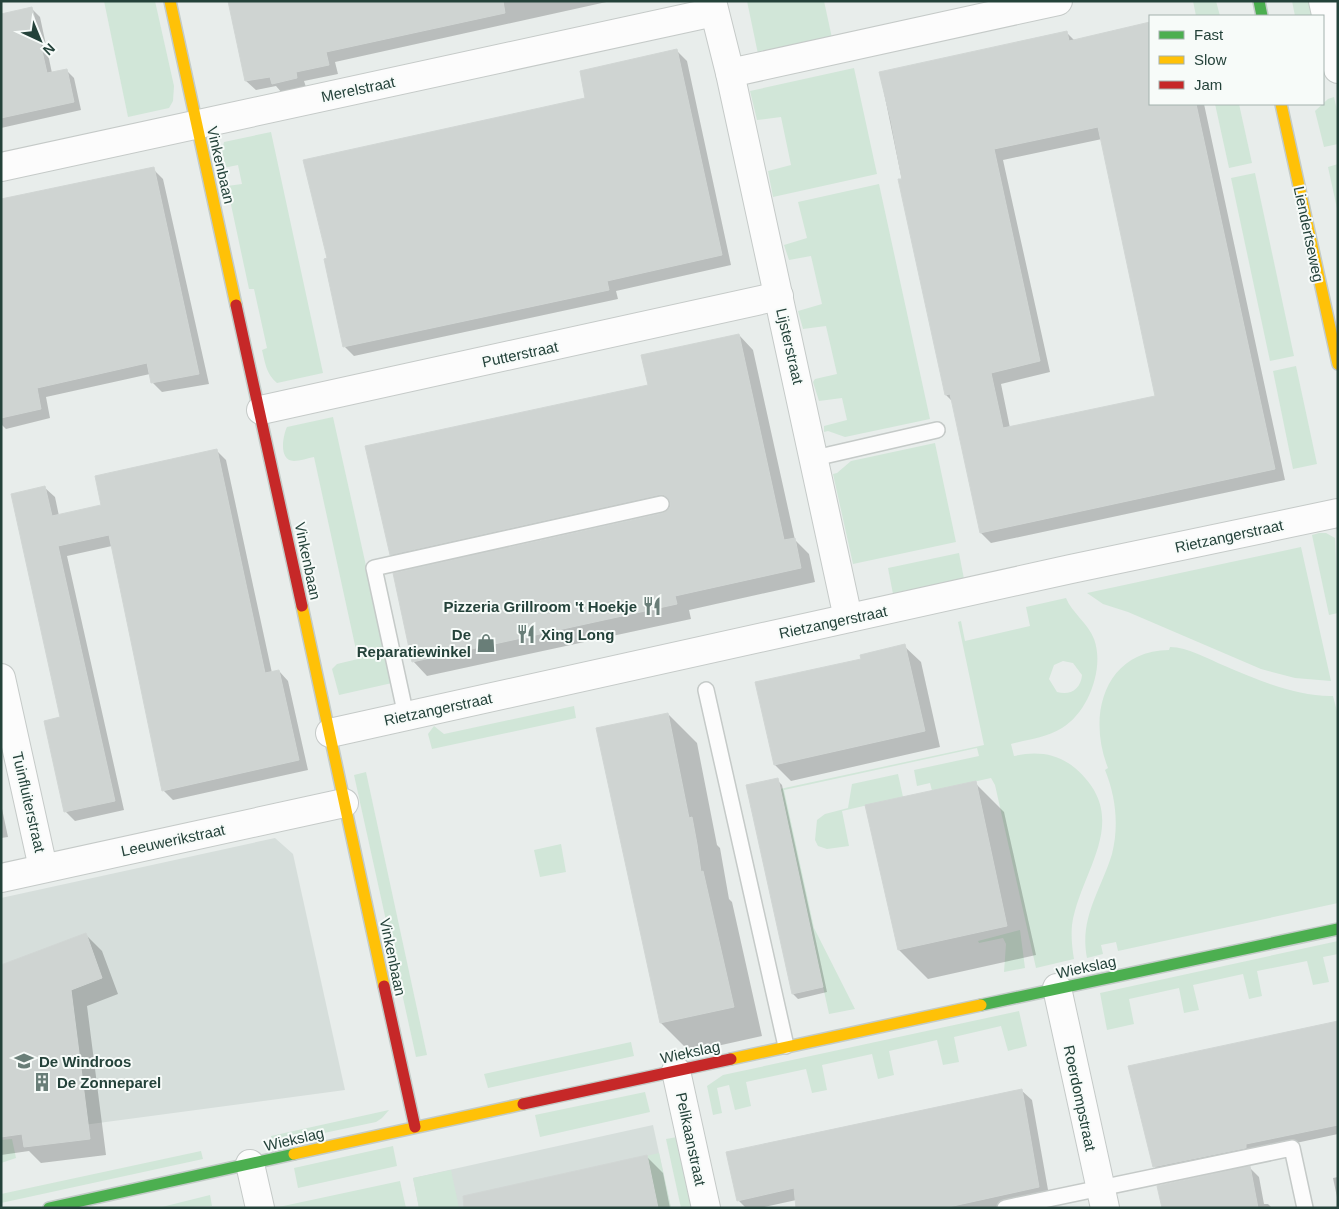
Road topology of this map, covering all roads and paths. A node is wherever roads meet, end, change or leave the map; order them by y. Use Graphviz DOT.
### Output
graph roads {
  1 [pos="170,1"];
  2 [pos="1058,1"];
  3 [pos="1259,1"];
  4 [pos="1323,1"];
  5 [pos="713,7"];
  6 [pos="1262,15"];
  7 [pos="1338,69"];
  8 [pos="730,73"];
  9 [pos="1338,83"];
  10 [pos="1324,86"];
  11 [pos="1281,105"];
  12 [pos="196,124"];
  13 [pos="1,166"];
  14 [pos="779,296"];
  15 [pos="1338,364"];
  16 [pos="261,410"];
  17 [pos="936,430"];
  18 [pos="815,458"];
  19 [pos="662,504"];
  20 [pos="1338,513"];
  21 [pos="848,618"];
  22 [pos="1,678"];
  23 [pos="706,690"];
  24 [pos="406,716"];
  25 [pos="330,733"];
  26 [pos="344,803"];
  27 [pos="43,868"];
  28 [pos="1,878"];
  29 [pos="1338,929"];
  30 [pos="1057,988"];
  31 [pos="786,1046"];
  32 [pos="676,1071"];
  33 [pos="415,1127"];
  34 [pos="250,1164"];
  35 [pos="1102,1198"];
  36 [pos="49,1208"];
  37 [pos="260,1208"];
  38 [pos="706,1208"];
  39 [pos="1005,1208"];
  40 [pos="1305,1208"];
  1 -- 12 [label="street, Vinkenbaan"];
  2 -- 8 [label="street"];
  3 -- 6 [label="street"];
  4 -- 7 [label="street"];
  5 -- 8 [label="street, Lijsterstraat"];
  5 -- 12 [label="street, Merelstraat"];
  8 -- 14 [label="street, Lijsterstraat"];
  9 -- 10 [label="street"];
  11 -- 15 [label="street, Liendertseweg"];
  12 -- 13 [label="street, Merelstraat"];
  12 -- 16 [label="street, Vinkenbaan"];
  14 -- 16 [label="street, Putterstraat"];
  14 -- 18 [label="street, Lijsterstraat"];
  16 -- 25 [label="street, Vinkenbaan"];
  17 -- 18 [label="lane"];
  18 -- 21 [label="street, Lijsterstraat"];
  19 -- 24 [label="lane"];
  20 -- 21 [label="street, Rietzangerstraat"];
  21 -- 24 [label="street, Rietzangerstraat"];
  22 -- 27 [label="street, Tuinfluiterstraat"];
  23 -- 31 [label="lane"];
  24 -- 25 [label="street, Rietzangerstraat"];
  25 -- 26 [label="street, Vinkenbaan"];
  26 -- 27 [label="street, Leeuwerikstraat"];
  26 -- 33 [label="street, Vinkenbaan"];
  27 -- 28 [label="street, Leeuwerikstraat"];
  29 -- 30 [label="street, Wiekslag"];
  30 -- 31 [label="street, Wiekslag"];
  30 -- 35 [label="street, Roerdompstraat"];
  31 -- 32 [label="street, Wiekslag"];
  32 -- 33 [label="street, Wiekslag"];
  32 -- 38 [label="street, Pelikaanstraat"];
  33 -- 34 [label="street, Wiekslag"];
  34 -- 36 [label="street, Wiekslag"];
  34 -- 37 [label="street"];
  35 -- 39 [label="lane"];
  35 -- 40 [label="lane"];
}
